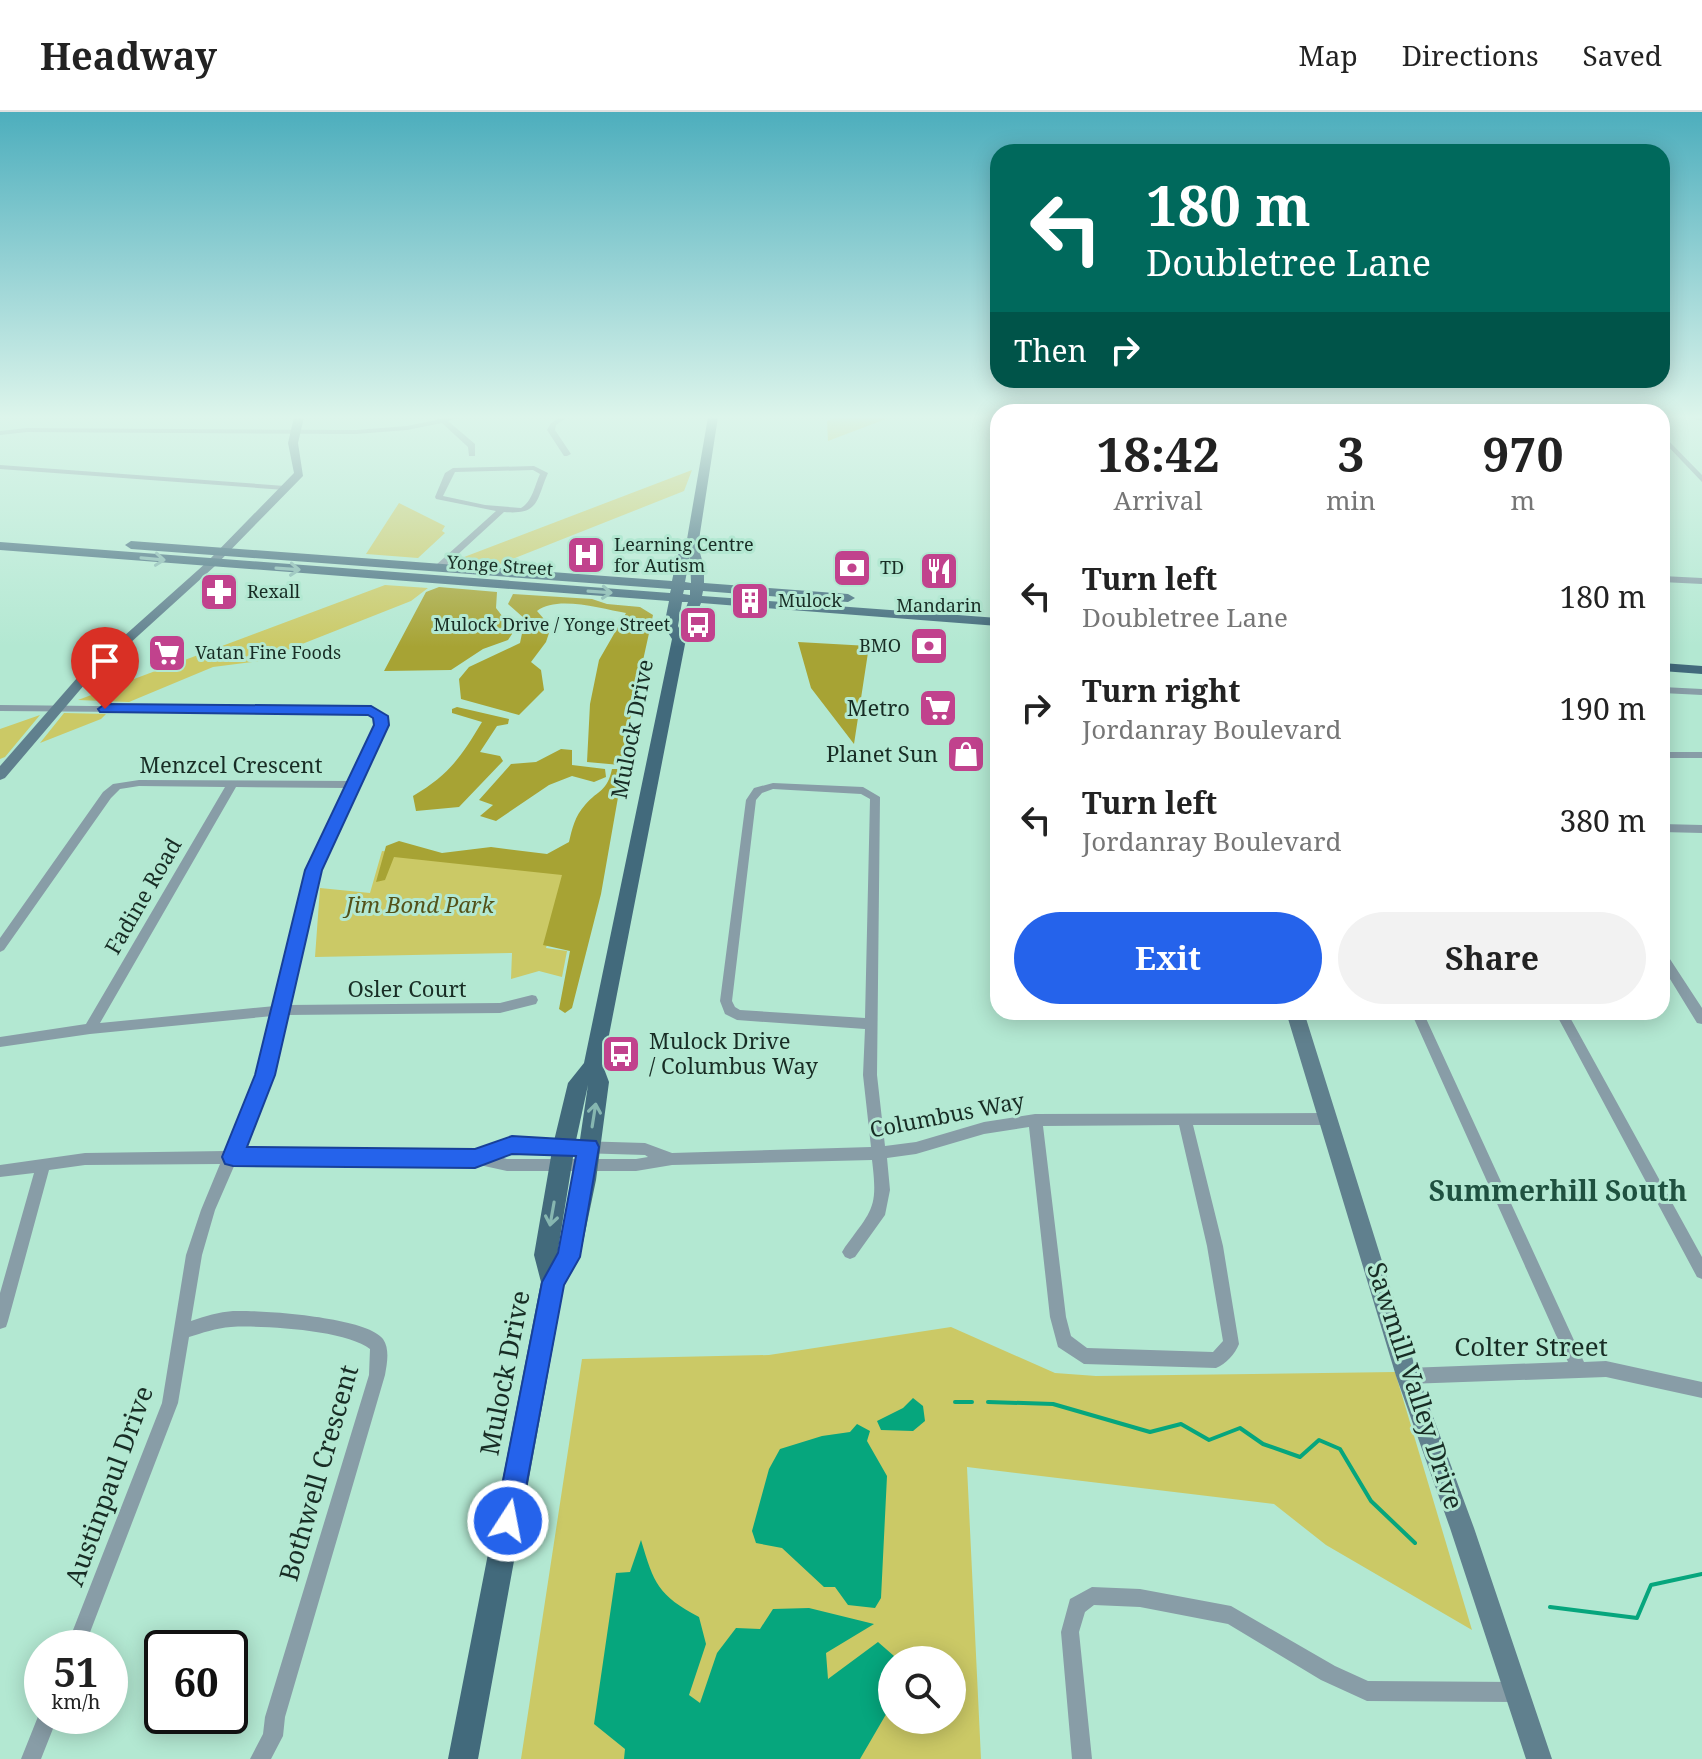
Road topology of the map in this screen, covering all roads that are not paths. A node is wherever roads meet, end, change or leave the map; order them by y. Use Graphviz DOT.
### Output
graph roads {
  1 [pos="279,494"];
  2 [pos="439,494"];
  3 [pos="535,494"];
  4 [pos="700,494"];
  5 [pos="502,510"];
  6 [pos="0,536"];
  7 [pos="0,546"];
  8 [pos="692,546"];
  9 [pos="224,550"];
  10 [pos="211,564"];
  11 [pos="439,567"];
  12 [pos="1670,579"];
  13 [pos="1702,581"];
  14 [pos="678,592"];
  15 [pos="695,593"];
  16 [pos="990,611"];
  17 [pos="990,621"];
  18 [pos="679,639"];
  19 [pos="1670,668"];
  20 [pos="1702,670"];
  21 [pos="1670,690"];
  22 [pos="1702,692"];
  23 [pos="0,708"];
  24 [pos="56,708"];
  25 [pos="1670,755"];
  26 [pos="1702,755"];
  27 [pos="0,775"];
  28 [pos="232,785"];
  29 [pos="353,785"];
  30 [pos="1670,828"];
  31 [pos="1702,829"];
  32 [pos="0,947"];
  33 [pos="1670,969"];
  34 [pos="532,1000"];
  35 [pos="282,1010"];
  36 [pos="1702,1019"];
  37 [pos="1297,1020"];
  38 [pos="1421,1020"];
  39 [pos="1565,1020"];
  40 [pos="870,1024"];
  41 [pos="90,1029"];
  42 [pos="0,1042"];
  43 [pos="593,1066"];
  44 [pos="1327,1119"];
  45 [pos="1035,1120"];
  46 [pos="1185,1120"];
  47 [pos="880,1153"];
  48 [pos="563,1155"];
  49 [pos="233,1157"];
  50 [pos="588,1157"];
  51 [pos="43,1166"];
  52 [pos="0,1171"];
  53 [pos="850,1252"];
  54 [pos="1702,1272"];
  55 [pos="553,1282"];
  56 [pos="0,1321"];
  57 [pos="184,1331"];
  58 [pos="1579,1368"];
  59 [pos="1407,1376"];
  60 [pos="1702,1390"];
  61 [pos="82,1630"];
  62 [pos="1516,1692"];
  63 [pos="41,1734"];
  64 [pos="31,1759"];
  65 [pos="260,1759"];
  66 [pos="463,1759"];
  67 [pos="1082,1759"];
  68 [pos="1539,1759"];
  1 -- 9 [label="street"];
  2 -- 5 [label="street"];
  3 -- 5 [label="street"];
  4 -- 8 [label="main road, Mulock Drive"];
  5 -- 11 [label="street"];
  6 -- 9 [label="main road, Yonge Street"];
  7 -- 10 [label="main road, Yonge Street, one-way"];
  8 -- 14 [label="main road, Mulock Drive"];
  8 -- 15 [label="main road, Mulock Drive"];
  9 -- 10 [label="street"];
  9 -- 11 [label="main road, Yonge Street"];
  10 -- 14 [label="main road, Yonge Street, one-way"];
  10 -- 24 [label="street"];
  11 -- 14 [label="main road, Yonge Street"];
  12 -- 13 [label="street"];
  14 -- 15 [label="main road, Yonge Street"];
  14 -- 18 [label="main road, Mulock Drive"];
  15 -- 16 [label="main road, Yonge Street"];
  15 -- 17 [label="main road, Yonge Street"];
  15 -- 18 [label="main road, Mulock Drive"];
  18 -- 43 [label="main road, Mulock Drive"];
  19 -- 20 [label="main road"];
  21 -- 22 [label="street"];
  23 -- 24 [label="street"];
  24 -- 27 [label="street"];
  24 -- 29 [label="street, Austinpaul Drive"];
  25 -- 26 [label="street"];
  28 -- 29 [label="street, Menzcel Crescent"];
  28 -- 32 [label="street, Menzcel Crescent"];
  28 -- 41 [label="street, Fadine Road"];
  29 -- 35 [label="street, Austinpaul Drive"];
  30 -- 31 [label="street"];
  33 -- 36 [label="street"];
  34 -- 35 [label="street, Osler Court"];
  35 -- 41 [label="street"];
  35 -- 49 [label="street, Austinpaul Drive"];
  37 -- 44 [label="street, Sawmill Valley Drive"];
  38 -- 58 [label="street"];
  39 -- 54 [label="street"];
  40 -- 40 [label="street"];
  40 -- 47 [label="street"];
  41 -- 42 [label="street"];
  43 -- 48 [label="main road, Mulock Drive"];
  50 -- 43 [label="main road, Mulock Drive, one-way"];
  44 -- 46 [label="street, Columbus Way"];
  44 -- 59 [label="street, Sawmill Valley Drive"];
  45 -- 46 [label="street, Columbus Way"];
  45 -- 46 [label="street"];
  45 -- 47 [label="street, Columbus Way"];
  47 -- 50 [label="street, Columbus Way"];
  47 -- 53 [label="street"];
  48 -- 49 [label="street, Columbus Way"];
  48 -- 50 [label="street, Columbus Way"];
  48 -- 55 [label="main road, Mulock Drive, one-way"];
  49 -- 51 [label="street, Columbus Way"];
  49 -- 57 [label="street, Austinpaul Drive"];
  50 -- 55 [label="main road, Mulock Drive"];
  51 -- 52 [label="street, Columbus Way"];
  51 -- 56 [label="street"];
  55 -- 66 [label="main road, Mulock Drive"];
  57 -- 61 [label="street, Austinpaul Drive"];
  57 -- 65 [label="street, Bothwell Crescent"];
  58 -- 59 [label="street, Colter Street"];
  58 -- 60 [label="street, Colter Street"];
  59 -- 62 [label="street, Sawmill Valley Drive"];
  62 -- 67 [label="street"];
  62 -- 68 [label="street, Sawmill Valley Drive"];
  63 -- 64 [label="street"];
}
